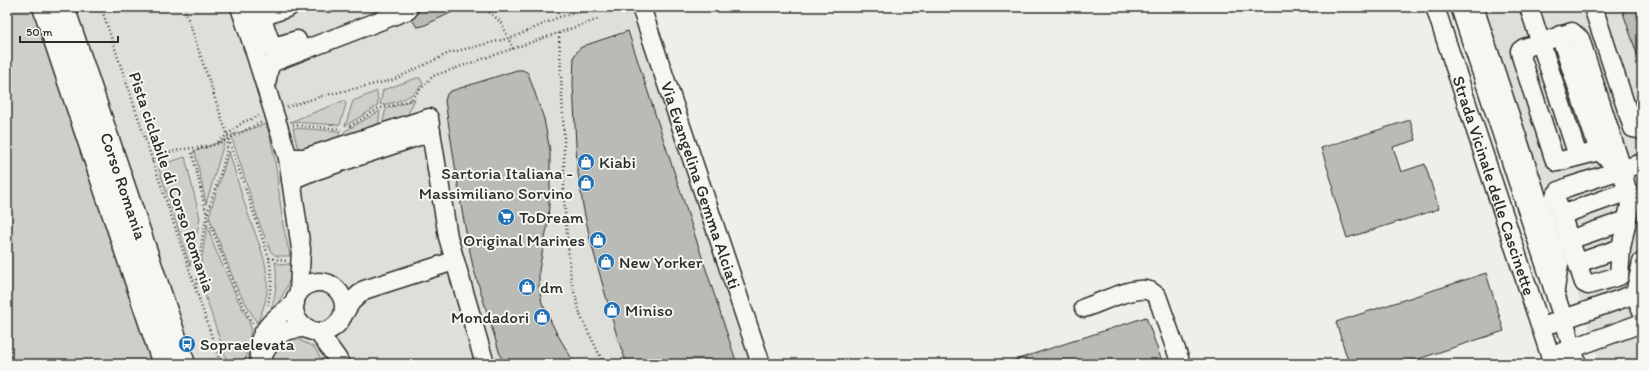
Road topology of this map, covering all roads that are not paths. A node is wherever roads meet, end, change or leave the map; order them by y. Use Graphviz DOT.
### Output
graph roads {
  1 [pos="44,7"];
  2 [pos="63,7"];
  3 [pos="240,7"];
  4 [pos="289,7"];
  5 [pos="641,7"];
  6 [pos="1435,7"];
  7 [pos="1460,7"];
  8 [pos="1474,7"];
  9 [pos="1529,7"];
  10 [pos="1593,7"];
  11 [pos="400,9"];
  12 [pos="376,10"];
  13 [pos="260,12"];
  14 [pos="1560,35"];
  15 [pos="1540,41"];
  16 [pos="253,46"];
  17 [pos="272,47"];
  18 [pos="266,85"];
  19 [pos="1507,127"];
  20 [pos="1642,130"];
  21 [pos="432,132"];
  22 [pos="1599,151"];
  23 [pos="1578,156"];
  24 [pos="288,158"];
  25 [pos="1642,163"];
  26 [pos="1622,169"];
  27 [pos="291,180"];
  28 [pos="1628,191"];
  29 [pos="1561,215"];
  30 [pos="1627,220"];
  31 [pos="1569,240"];
  32 [pos="1621,248"];
  33 [pos="295,255"];
  34 [pos="454,261"];
  35 [pos="1642,262"];
  36 [pos="1578,263"];
  37 [pos="327,283"];
  38 [pos="364,290"];
  39 [pos="1635,294"];
  40 [pos="297,297"];
  41 [pos="1084,308"];
  42 [pos="1642,311"];
  43 [pos="341,318"];
  44 [pos="1563,319"];
  45 [pos="1642,323"];
  46 [pos="1541,327"];
  47 [pos="313,330"];
  48 [pos="1575,356"];
  49 [pos="1551,360"];
  50 [pos="339,361"];
  51 [pos="260,363"];
  52 [pos="164,364"];
  53 [pos="184,364"];
  54 [pos="485,364"];
  55 [pos="761,364"];
  56 [pos="1182,364"];
  1 -- 52 [label="main road, Corso Romania"];
  2 -- 53 [label="main road, Corso Romania"];
  3 -- 16 [label="street"];
  4 -- 13 [label="street"];
  5 -- 55 [label="street, Via Evangelina Gemma Alciati"];
  6 -- 46 [label="street, Strada Vicinale delle Cascinette"];
  7 -- 19 [label="street, Strada Vicinale delle Cascinette"];
  8 -- 19 [label="street"];
  9 -- 15 [label="street"];
  10 -- 20 [label="street"];
  11 -- 12 [label="street"];
  11 -- 18 [label="street"];
  12 -- 17 [label="street"];
  13 -- 17 [label="street"];
  14 -- 15 [label="street"];
  14 -- 22 [label="street"];
  14 -- 26 [label="street"];
  15 -- 23 [label="street"];
  15 -- 23 [label="street"];
  16 -- 17 [label="street"];
  16 -- 18 [label="street"];
  18 -- 24 [label="street"];
  19 -- 44 [label="street, Strada Vicinale delle Cascinette"];
  21 -- 24 [label="street"];
  21 -- 27 [label="street"];
  21 -- 34 [label="street"];
  22 -- 23 [label="street"];
  22 -- 26 [label="street"];
  24 -- 27 [label="street"];
  25 -- 26 [label="street"];
  26 -- 28 [label="street"];
  26 -- 29 [label="street"];
  27 -- 33 [label="street"];
  28 -- 29 [label="street"];
  28 -- 30 [label="street"];
  29 -- 31 [label="street"];
  30 -- 31 [label="street"];
  30 -- 32 [label="street"];
  31 -- 36 [label="street"];
  32 -- 36 [label="street"];
  32 -- 36 [label="street"];
  33 -- 37 [label="street"];
  33 -- 40 [label="street"];
  34 -- 38 [label="street"];
  34 -- 54 [label="street"];
  35 -- 39 [label="street"];
  37 -- 38 [label="street"];
  37 -- 40 [label="street"];
  37 -- 43 [label="street"];
  38 -- 43 [label="street"];
  39 -- 42 [label="street"];
  39 -- 44 [label="street"];
  40 -- 47 [label="street"];
  40 -- 51 [label="street"];
  41 -- 56 [label="street"];
  43 -- 47 [label="street"];
  43 -- 50 [label="street"];
  44 -- 46 [label="street"];
  44 -- 48 [label="street, Strada Vicinale delle Cascinette"];
  45 -- 48 [label="street"];
  46 -- 49 [label="street, Strada Vicinale delle Cascinette"];
  47 -- 50 [label="street"];
  47 -- 51 [label="street"];
  48 -- 49 [label="street"];
}
